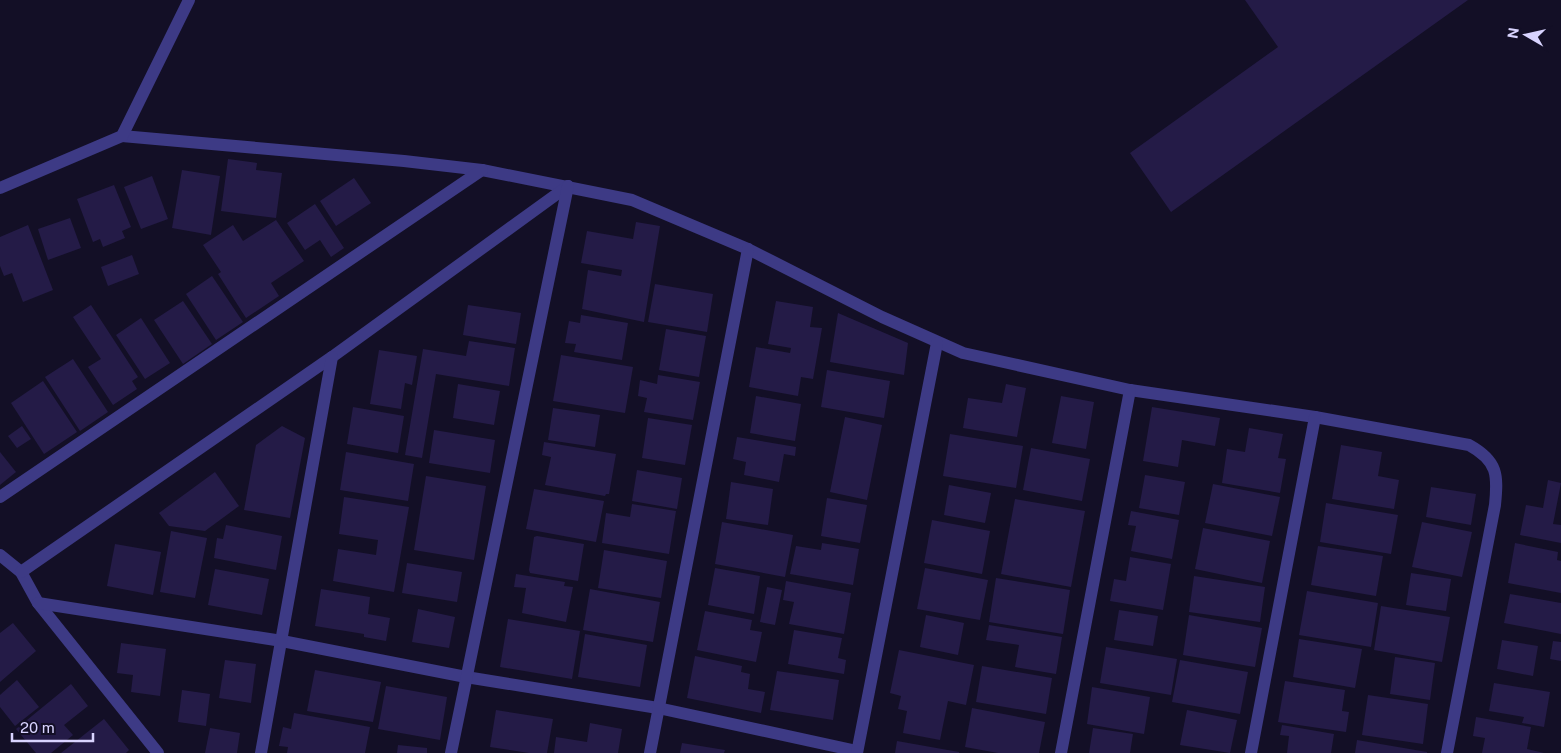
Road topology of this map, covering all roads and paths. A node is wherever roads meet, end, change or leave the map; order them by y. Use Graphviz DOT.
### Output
graph roads {
  1 [pos="188,0"];
  2 [pos="122,136"];
  3 [pos="482,170"];
  4 [pos="568,186"];
  5 [pos="0,188"];
  6 [pos="748,249"];
  7 [pos="937,343"];
  8 [pos="332,357"];
  9 [pos="1130,390"];
  10 [pos="1315,417"];
  11 [pos="0,497"];
  12 [pos="0,555"];
  13 [pos="21,572"];
  14 [pos="38,603"];
  15 [pos="282,641"];
  16 [pos="466,677"];
  17 [pos="658,708"];
  18 [pos="857,752"];
  19 [pos="158,753"];
  20 [pos="262,753"];
  21 [pos="451,753"];
  22 [pos="650,753"];
  23 [pos="1061,753"];
  24 [pos="1251,753"];
  25 [pos="1447,753"];
  1 -- 2 [label="street"];
  2 -- 3 [label="street"];
  2 -- 5 [label="street"];
  3 -- 4 [label="street"];
  3 -- 11 [label="street"];
  4 -- 6 [label="street"];
  4 -- 8 [label="street"];
  4 -- 16 [label="street"];
  6 -- 7 [label="street"];
  6 -- 17 [label="street"];
  7 -- 9 [label="street"];
  7 -- 18 [label="street"];
  8 -- 13 [label="street"];
  8 -- 15 [label="street"];
  9 -- 10 [label="street"];
  9 -- 23 [label="street"];
  10 -- 24 [label="street"];
  10 -- 25 [label="street"];
  12 -- 13 [label="street"];
  13 -- 14 [label="street"];
  14 -- 15 [label="street"];
  14 -- 19 [label="street"];
  15 -- 16 [label="street"];
  15 -- 20 [label="street"];
  16 -- 17 [label="street"];
  16 -- 21 [label="street"];
  17 -- 18 [label="street"];
  17 -- 22 [label="street"];
}
